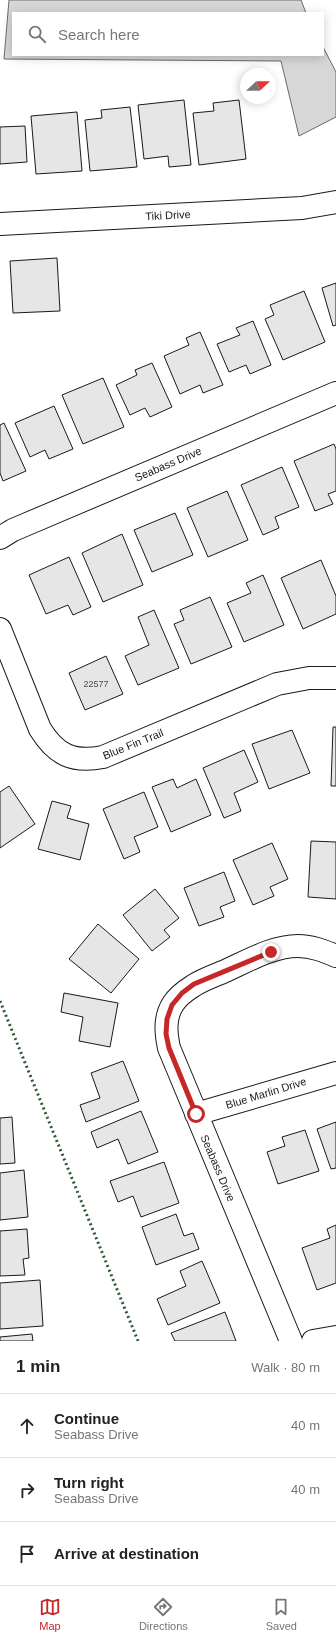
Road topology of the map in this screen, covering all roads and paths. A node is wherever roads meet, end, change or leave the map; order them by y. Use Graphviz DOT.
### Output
graph roads {
  1 [pos="336,202"];
  2 [pos="0,224"];
  3 [pos="336,393"];
  4 [pos="0,538"];
  5 [pos="0,629"];
  6 [pos="336,678"];
  7 [pos="336,956"];
  8 [pos="336,1073"];
  9 [pos="196,1114"];
  10 [pos="336,1337"];
  11 [pos="291,1341"];
  12 [pos="313,1341"];
  1 -- 2 [label="street, Tiki Drive"];
  3 -- 4 [label="street, Seabass Drive"];
  5 -- 6 [label="street, Blue Fin Trail"];
  7 -- 9 [label="street, Seabass Drive"];
  8 -- 9 [label="street, Blue Marlin Drive"];
  9 -- 11 [label="street, Seabass Drive"];
  10 -- 12 [label="street"];
}
